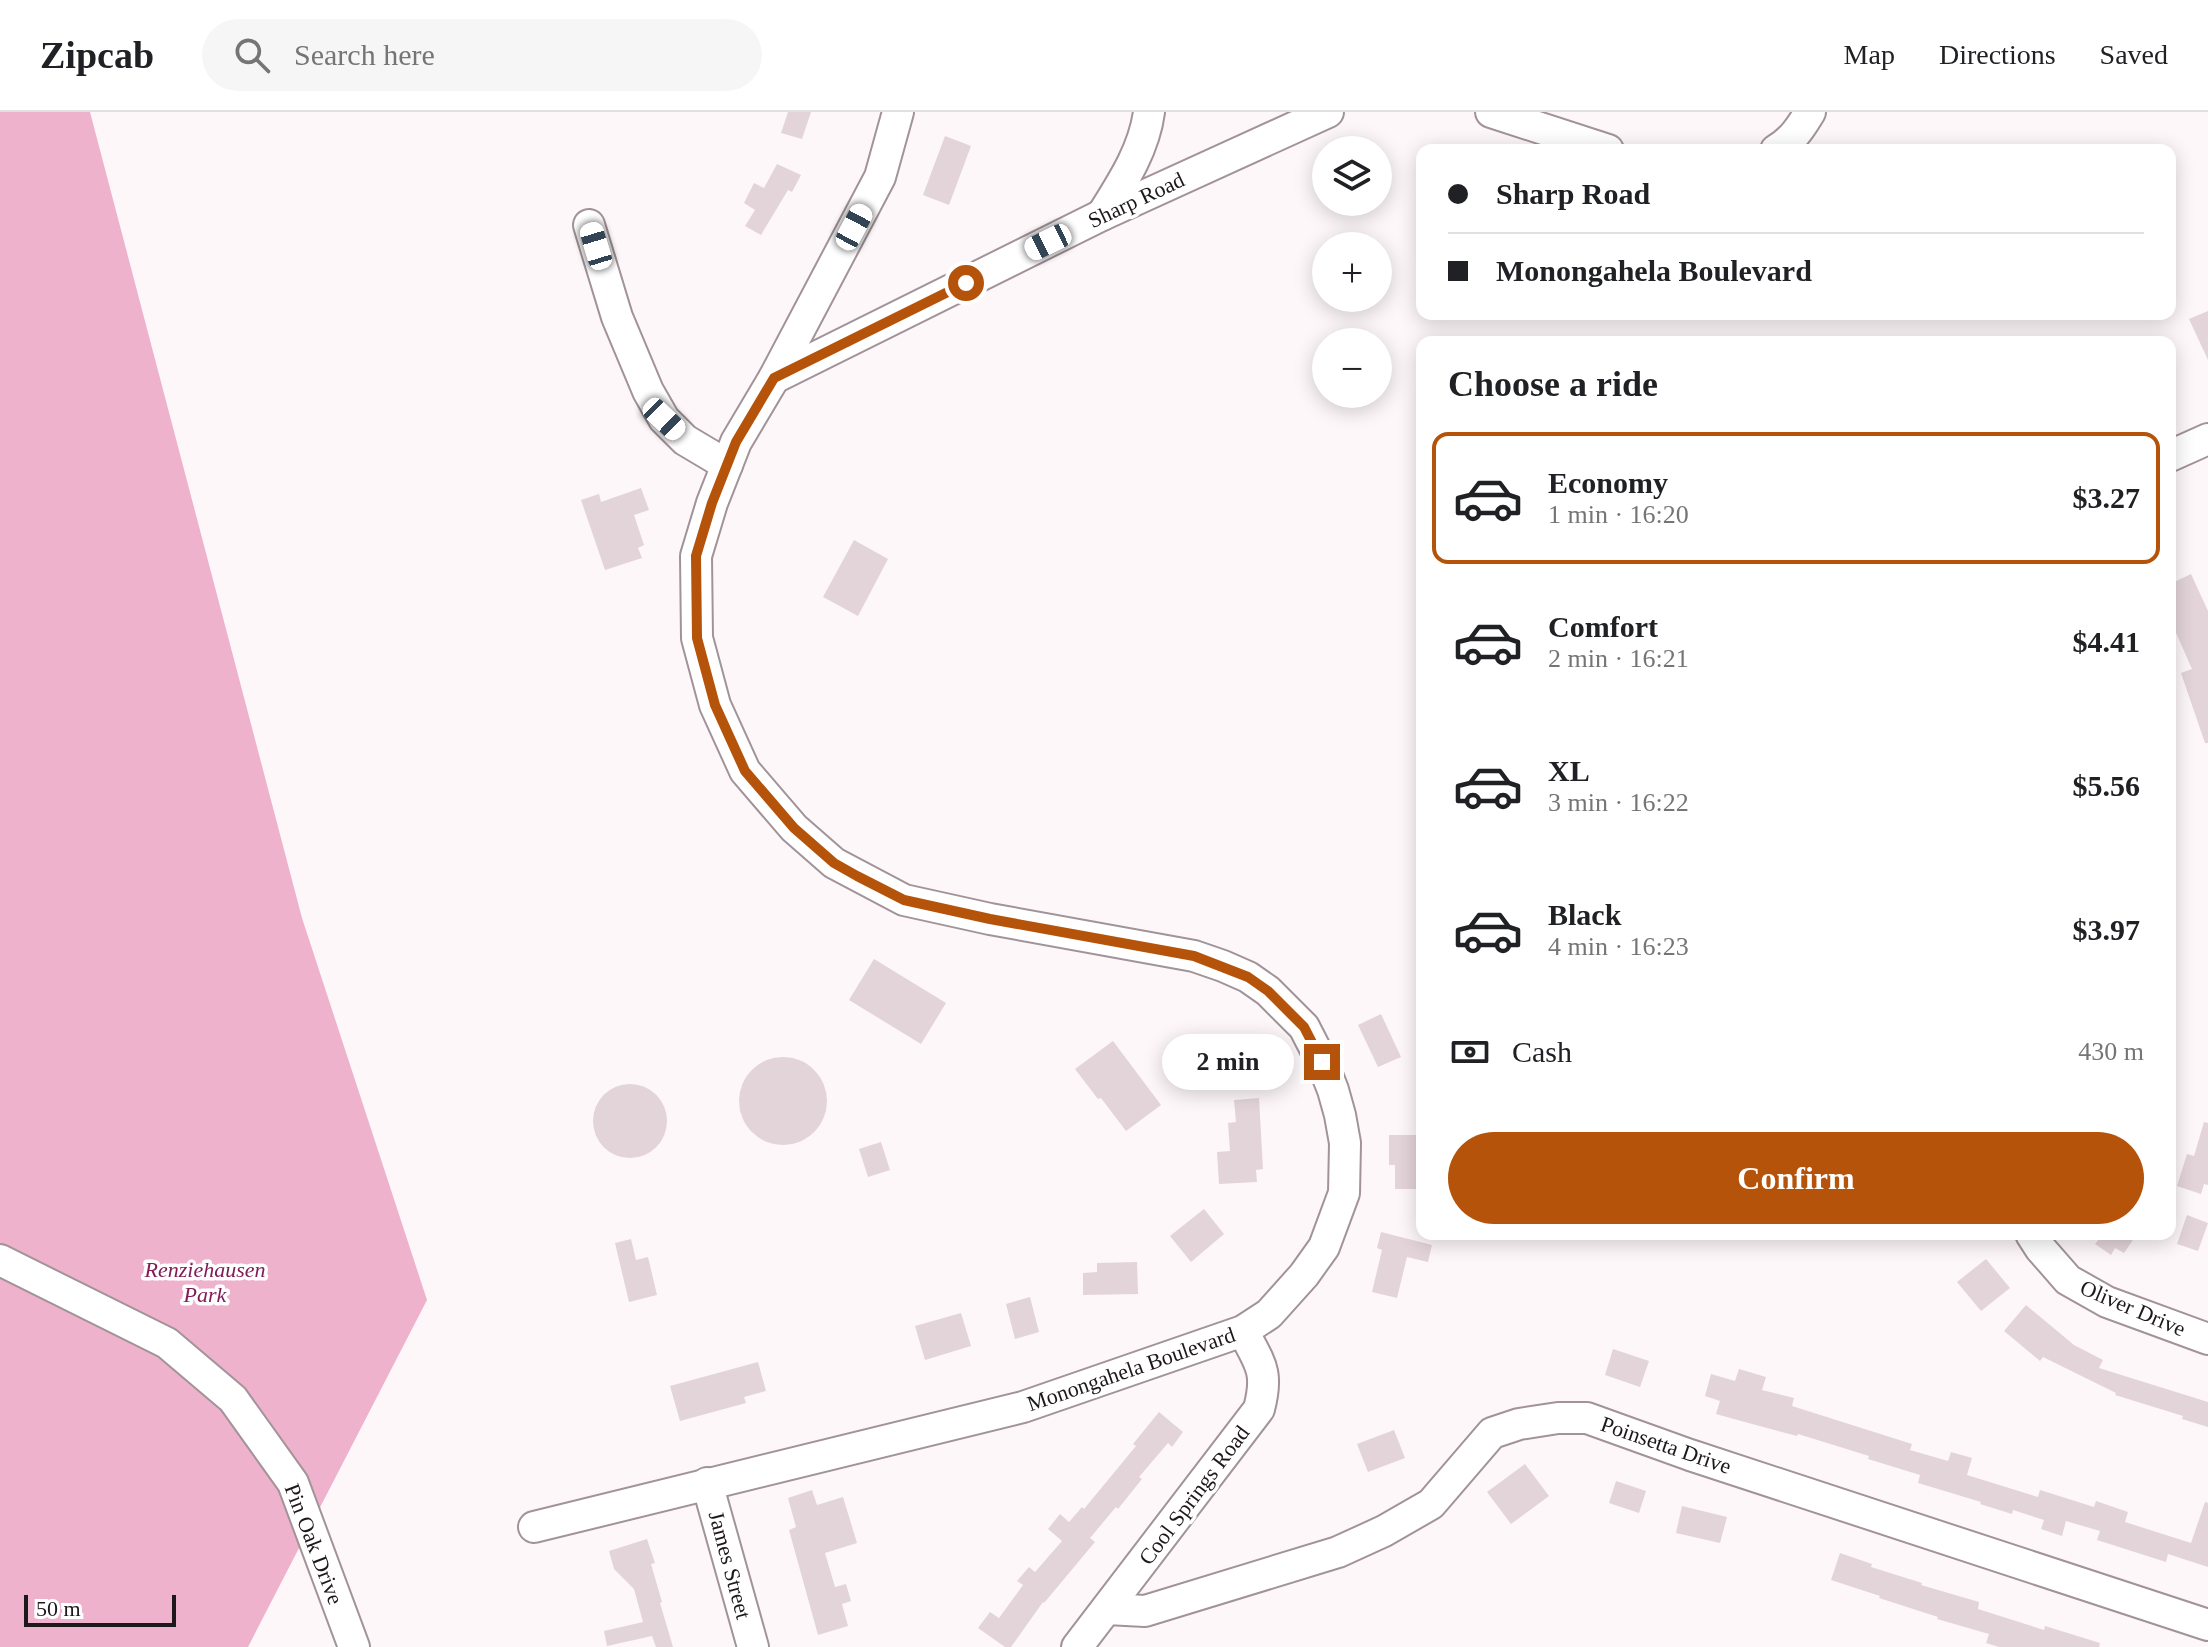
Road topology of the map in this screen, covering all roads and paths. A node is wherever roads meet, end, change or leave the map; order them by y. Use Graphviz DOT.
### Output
graph roads {
  1 [pos="898,112"];
  2 [pos="1149,112"];
  3 [pos="1328,112"];
  4 [pos="1491,112"];
  5 [pos="1810,112"];
  6 [pos="1590,144"];
  7 [pos="1786,144"];
  8 [pos="1102,215"];
  9 [pos="589,225"];
  10 [pos="774,378"];
  11 [pos="2206,447"];
  12 [pos="2176,454"];
  13 [pos="727,465"];
  14 [pos="2035,1240"];
  15 [pos="0,1260"];
  16 [pos="1243,1331"];
  17 [pos="2208,1339"];
  18 [pos="707,1483"];
  19 [pos="534,1527"];
  20 [pos="1107,1609"];
  21 [pos="2208,1625"];
  22 [pos="354,1647"];
  23 [pos="753,1647"];
  24 [pos="1077,1647"];
  1 -- 10 [label="street, Monongahela Boulevard"];
  2 -- 8 [label="street"];
  3 -- 8 [label="street, Sharp Road"];
  4 -- 6 [label="street"];
  5 -- 7 [label="street"];
  8 -- 10 [label="street, Sharp Road"];
  9 -- 13 [label="street"];
  10 -- 13 [label="street, Monongahela Boulevard"];
  11 -- 12 [label="street"];
  13 -- 16 [label="street, Monongahela Boulevard"];
  14 -- 17 [label="street, Oliver Drive"];
  15 -- 22 [label="street, Pin Oak Drive"];
  16 -- 18 [label="street, Monongahela Boulevard"];
  16 -- 20 [label="street, Cool Springs Road"];
  18 -- 19 [label="street, Monongahela Boulevard"];
  18 -- 23 [label="street, James Street"];
  20 -- 21 [label="street, Poinsetta Drive"];
  20 -- 24 [label="street, Cool Springs Road"];
}
